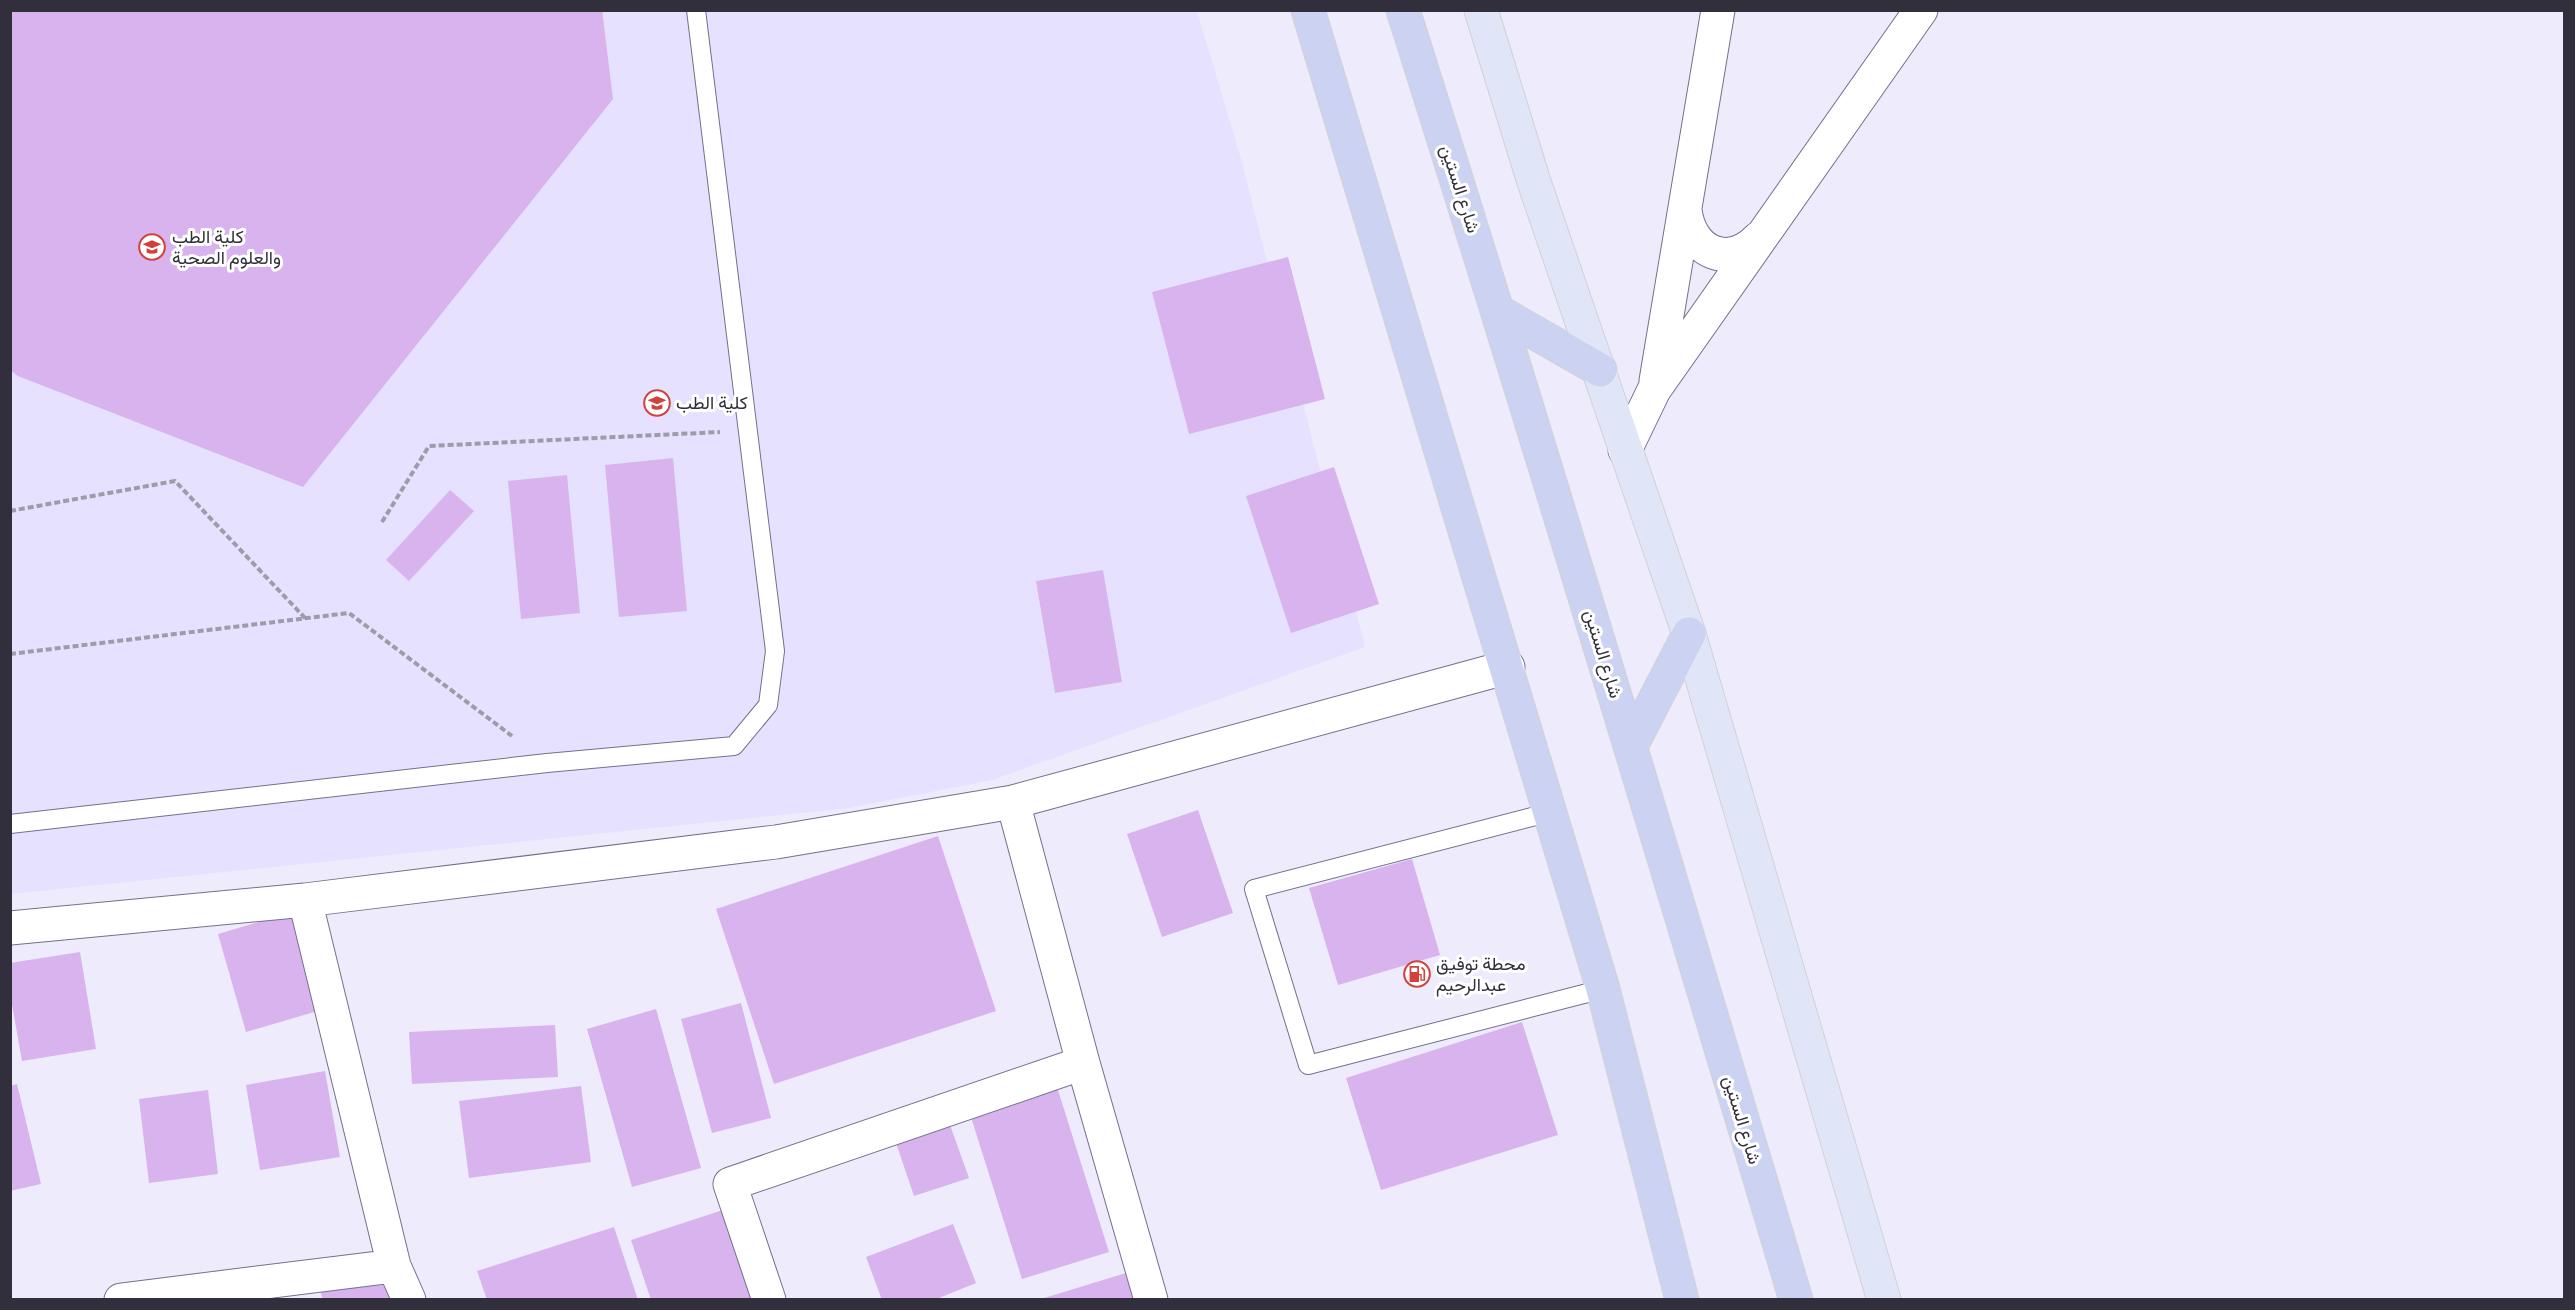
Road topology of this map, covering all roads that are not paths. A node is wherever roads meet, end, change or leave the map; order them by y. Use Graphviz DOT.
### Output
graph roads {
  1 [pos="696,10"];
  2 [pos="1308,10"];
  3 [pos="1403,10"];
  4 [pos="1481,10"];
  5 [pos="1718,10"];
  6 [pos="1922,10"];
  7 [pos="1685,210"];
  8 [pos="1761,236"];
  9 [pos="1499,312"];
  10 [pos="1600,370"];
  11 [pos="1654,390"];
  12 [pos="1625,450"];
  13 [pos="1689,634"];
  14 [pos="1508,668"];
  15 [pos="1631,746"];
  16 [pos="1014,802"];
  17 [pos="1551,812"];
  18 [pos="10,824"];
  19 [pos="304,900"];
  20 [pos="10,928"];
  21 [pos="1603,989"];
  22 [pos="1083,1063"];
  23 [pos="394,1266"];
  24 [pos="121,1299"];
  25 [pos="409,1299"];
  26 [pos="769,1299"];
  27 [pos="1151,1299"];
  28 [pos="1682,1299"];
  29 [pos="1796,1299"];
  30 [pos="1884,1299"];
  1 -- 18 [label="lane"];
  2 -- 14 [label="highway"];
  3 -- 9 [label="highway, شارع الستين"];
  4 -- 10 [label="main road"];
  5 -- 7 [label="street"];
  6 -- 8 [label="street"];
  7 -- 8 [label="street"];
  7 -- 11 [label="street"];
  8 -- 11 [label="street"];
  9 -- 10 [label="highway"];
  9 -- 15 [label="highway, شارع الستين"];
  10 -- 12 [label="main road"];
  11 -- 12 [label="street"];
  12 -- 13 [label="main road"];
  13 -- 15 [label="highway"];
  13 -- 30 [label="main road"];
  14 -- 16 [label="street"];
  14 -- 17 [label="highway"];
  15 -- 29 [label="highway, شارع الستين"];
  16 -- 19 [label="street"];
  16 -- 22 [label="street"];
  17 -- 21 [label="highway"];
  17 -- 21 [label="lane"];
  19 -- 20 [label="street"];
  19 -- 23 [label="street"];
  21 -- 28 [label="highway"];
  22 -- 26 [label="street"];
  22 -- 27 [label="street"];
  23 -- 24 [label="street"];
  23 -- 25 [label="street"];
}
